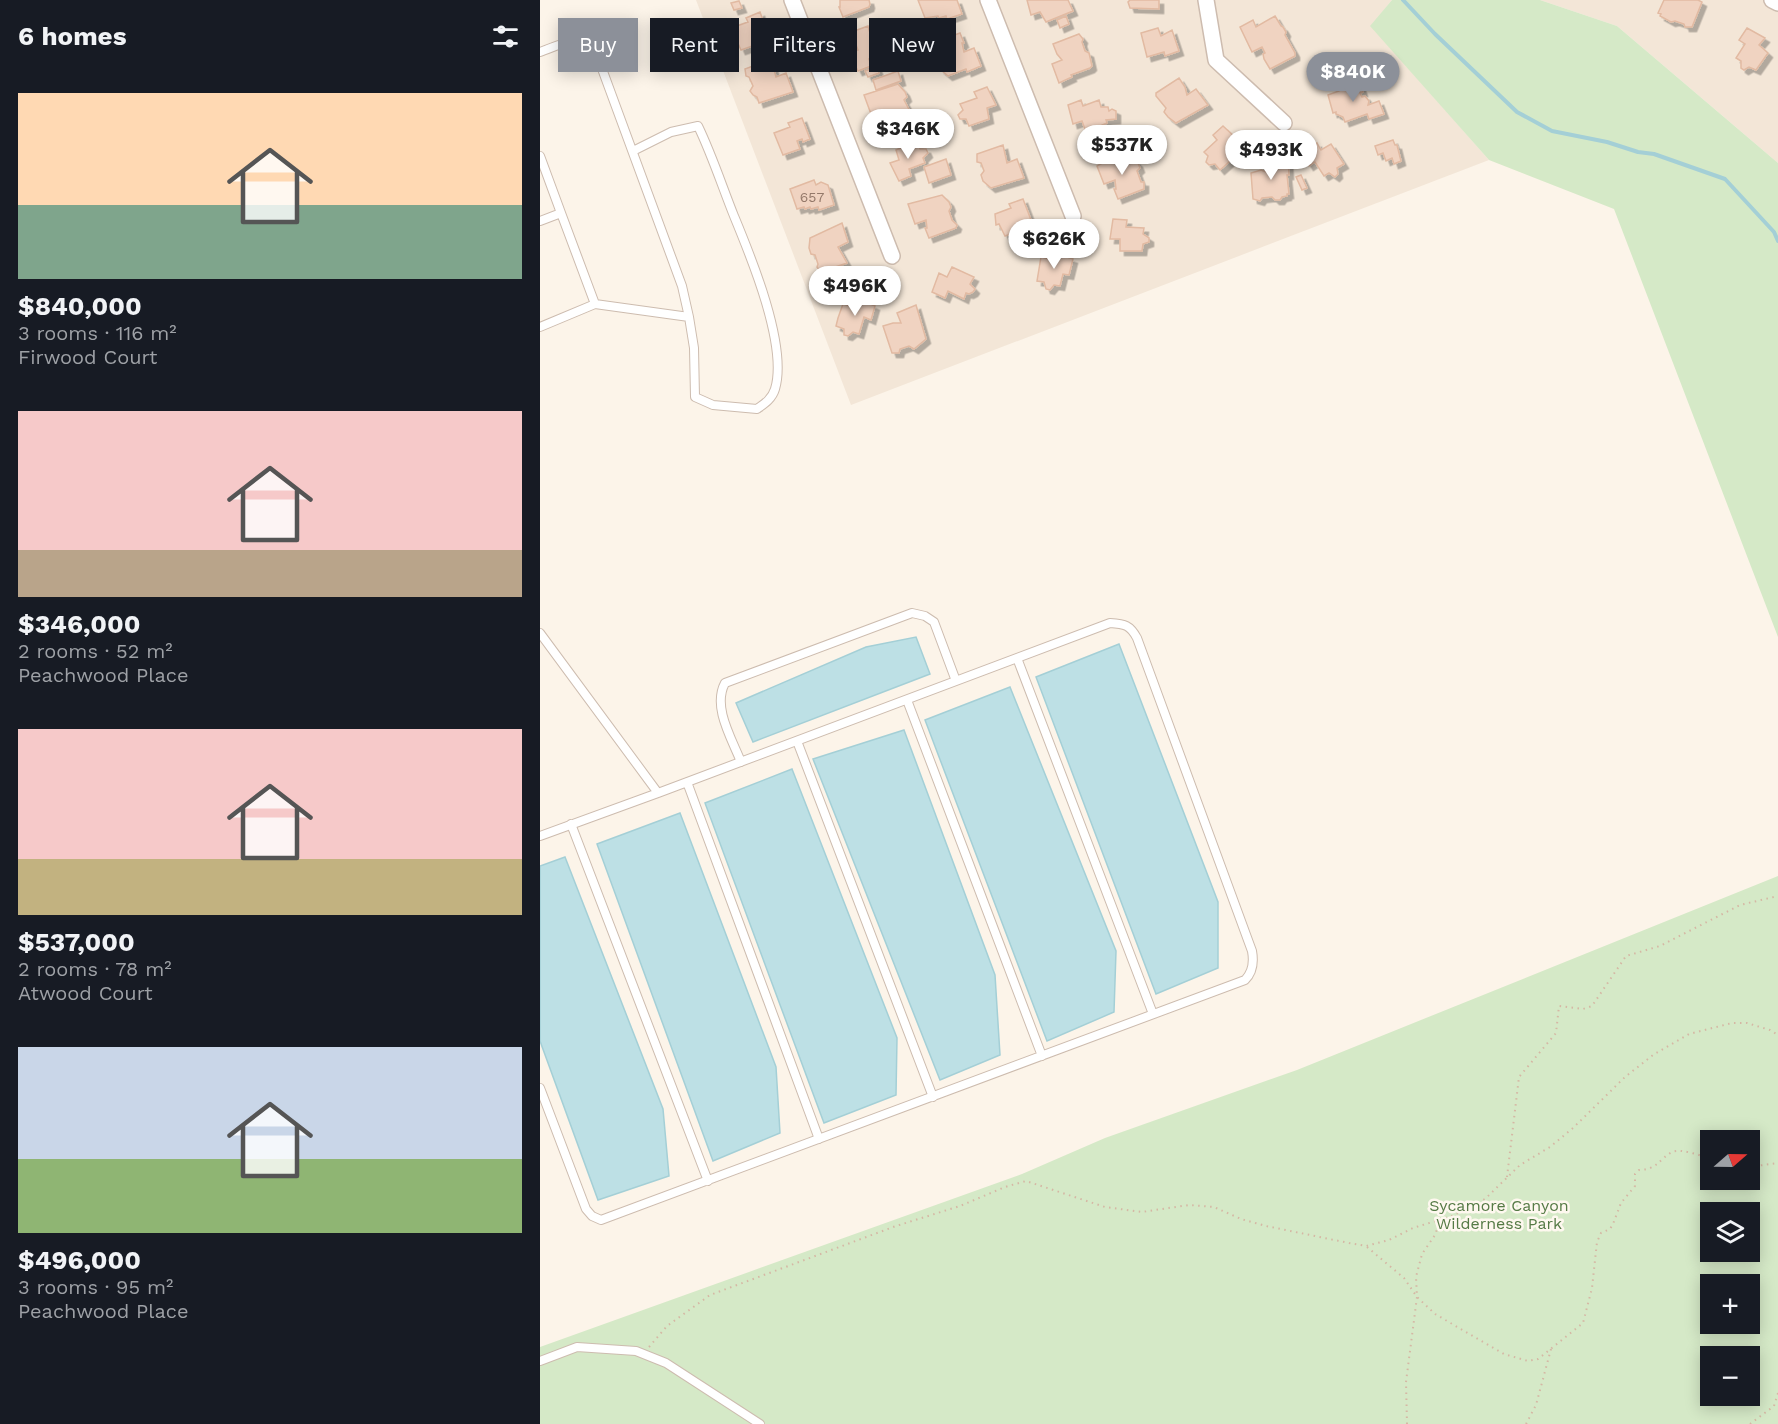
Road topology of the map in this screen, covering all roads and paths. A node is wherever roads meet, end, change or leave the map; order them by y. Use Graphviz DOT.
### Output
graph roads {
  1 [pos="792,0"];
  2 [pos="988,0"];
  3 [pos="1206,0"];
  4 [pos="1772,0"];
  5 [pos="1778,3"];
  6 [pos="540,52"];
  7 [pos="1284,123"];
  8 [pos="633,152"];
  9 [pos="540,156"];
  10 [pos="561,213"];
  11 [pos="1073,216"];
  12 [pos="540,221"];
  13 [pos="892,256"];
  14 [pos="595,304"];
  15 [pos="689,317"];
  16 [pos="540,327"];
  17 [pos="540,633"];
  18 [pos="1017,658"];
  19 [pos="956,681"];
  20 [pos="907,700"];
  21 [pos="797,741"];
  22 [pos="741,762"];
  23 [pos="687,782"];
  24 [pos="658,793"];
  25 [pos="571,824"];
  26 [pos="540,836"];
  27 [pos="1778,896"];
  28 [pos="1153,1014"];
  29 [pos="1778,1035"];
  30 [pos="1042,1056"];
  31 [pos="540,1088"];
  32 [pos="933,1096"];
  33 [pos="819,1139"];
  34 [pos="1700,1156"];
  35 [pos="1778,1163"];
  36 [pos="1760,1165"];
  37 [pos="1508,1177"];
  38 [pos="708,1181"];
  39 [pos="1440,1221"];
  40 [pos="1366,1246"];
  41 [pos="1417,1298"];
  42 [pos="1551,1348"];
  43 [pos="636,1351"];
  44 [pos="540,1361"];
  45 [pos="1778,1393"];
  46 [pos="760,1424"];
  47 [pos="1407,1424"];
  48 [pos="1526,1424"];
  49 [pos="1750,1424"];
  1 -- 13 [label="street"];
  2 -- 11 [label="street"];
  3 -- 7 [label="street"];
  4 -- 5 [label="street"];
  6 -- 8 [label="lane"];
  8 -- 15 [label="lane"];
  8 -- 15 [label="lane"];
  9 -- 10 [label="lane"];
  10 -- 12 [label="lane"];
  10 -- 14 [label="lane"];
  14 -- 15 [label="lane"];
  14 -- 16 [label="lane"];
  17 -- 24 [label="lane"];
  18 -- 19 [label="lane"];
  18 -- 28 [label="lane"];
  18 -- 28 [label="lane"];
  19 -- 20 [label="lane"];
  19 -- 22 [label="lane"];
  20 -- 21 [label="lane"];
  20 -- 30 [label="lane"];
  21 -- 22 [label="lane"];
  21 -- 32 [label="lane"];
  22 -- 23 [label="lane"];
  23 -- 24 [label="lane"];
  23 -- 33 [label="lane"];
  24 -- 25 [label="lane"];
  25 -- 26 [label="lane"];
  25 -- 38 [label="lane"];
  27 -- 37 [label="path"];
  28 -- 30 [label="lane"];
  29 -- 37 [label="path"];
  30 -- 32 [label="lane"];
  31 -- 38 [label="lane"];
  32 -- 33 [label="lane"];
  33 -- 38 [label="lane"];
  34 -- 42 [label="path"];
  35 -- 36 [label="path"];
  37 -- 39 [label="path"];
  39 -- 40 [label="path"];
  39 -- 41 [label="path"];
  40 -- 41 [label="path"];
  40 -- 43 [label="path"];
  41 -- 42 [label="path"];
  41 -- 47 [label="path"];
  42 -- 48 [label="path"];
  43 -- 44 [label="lane"];
  43 -- 46 [label="lane"];
  45 -- 49 [label="path"];
}
